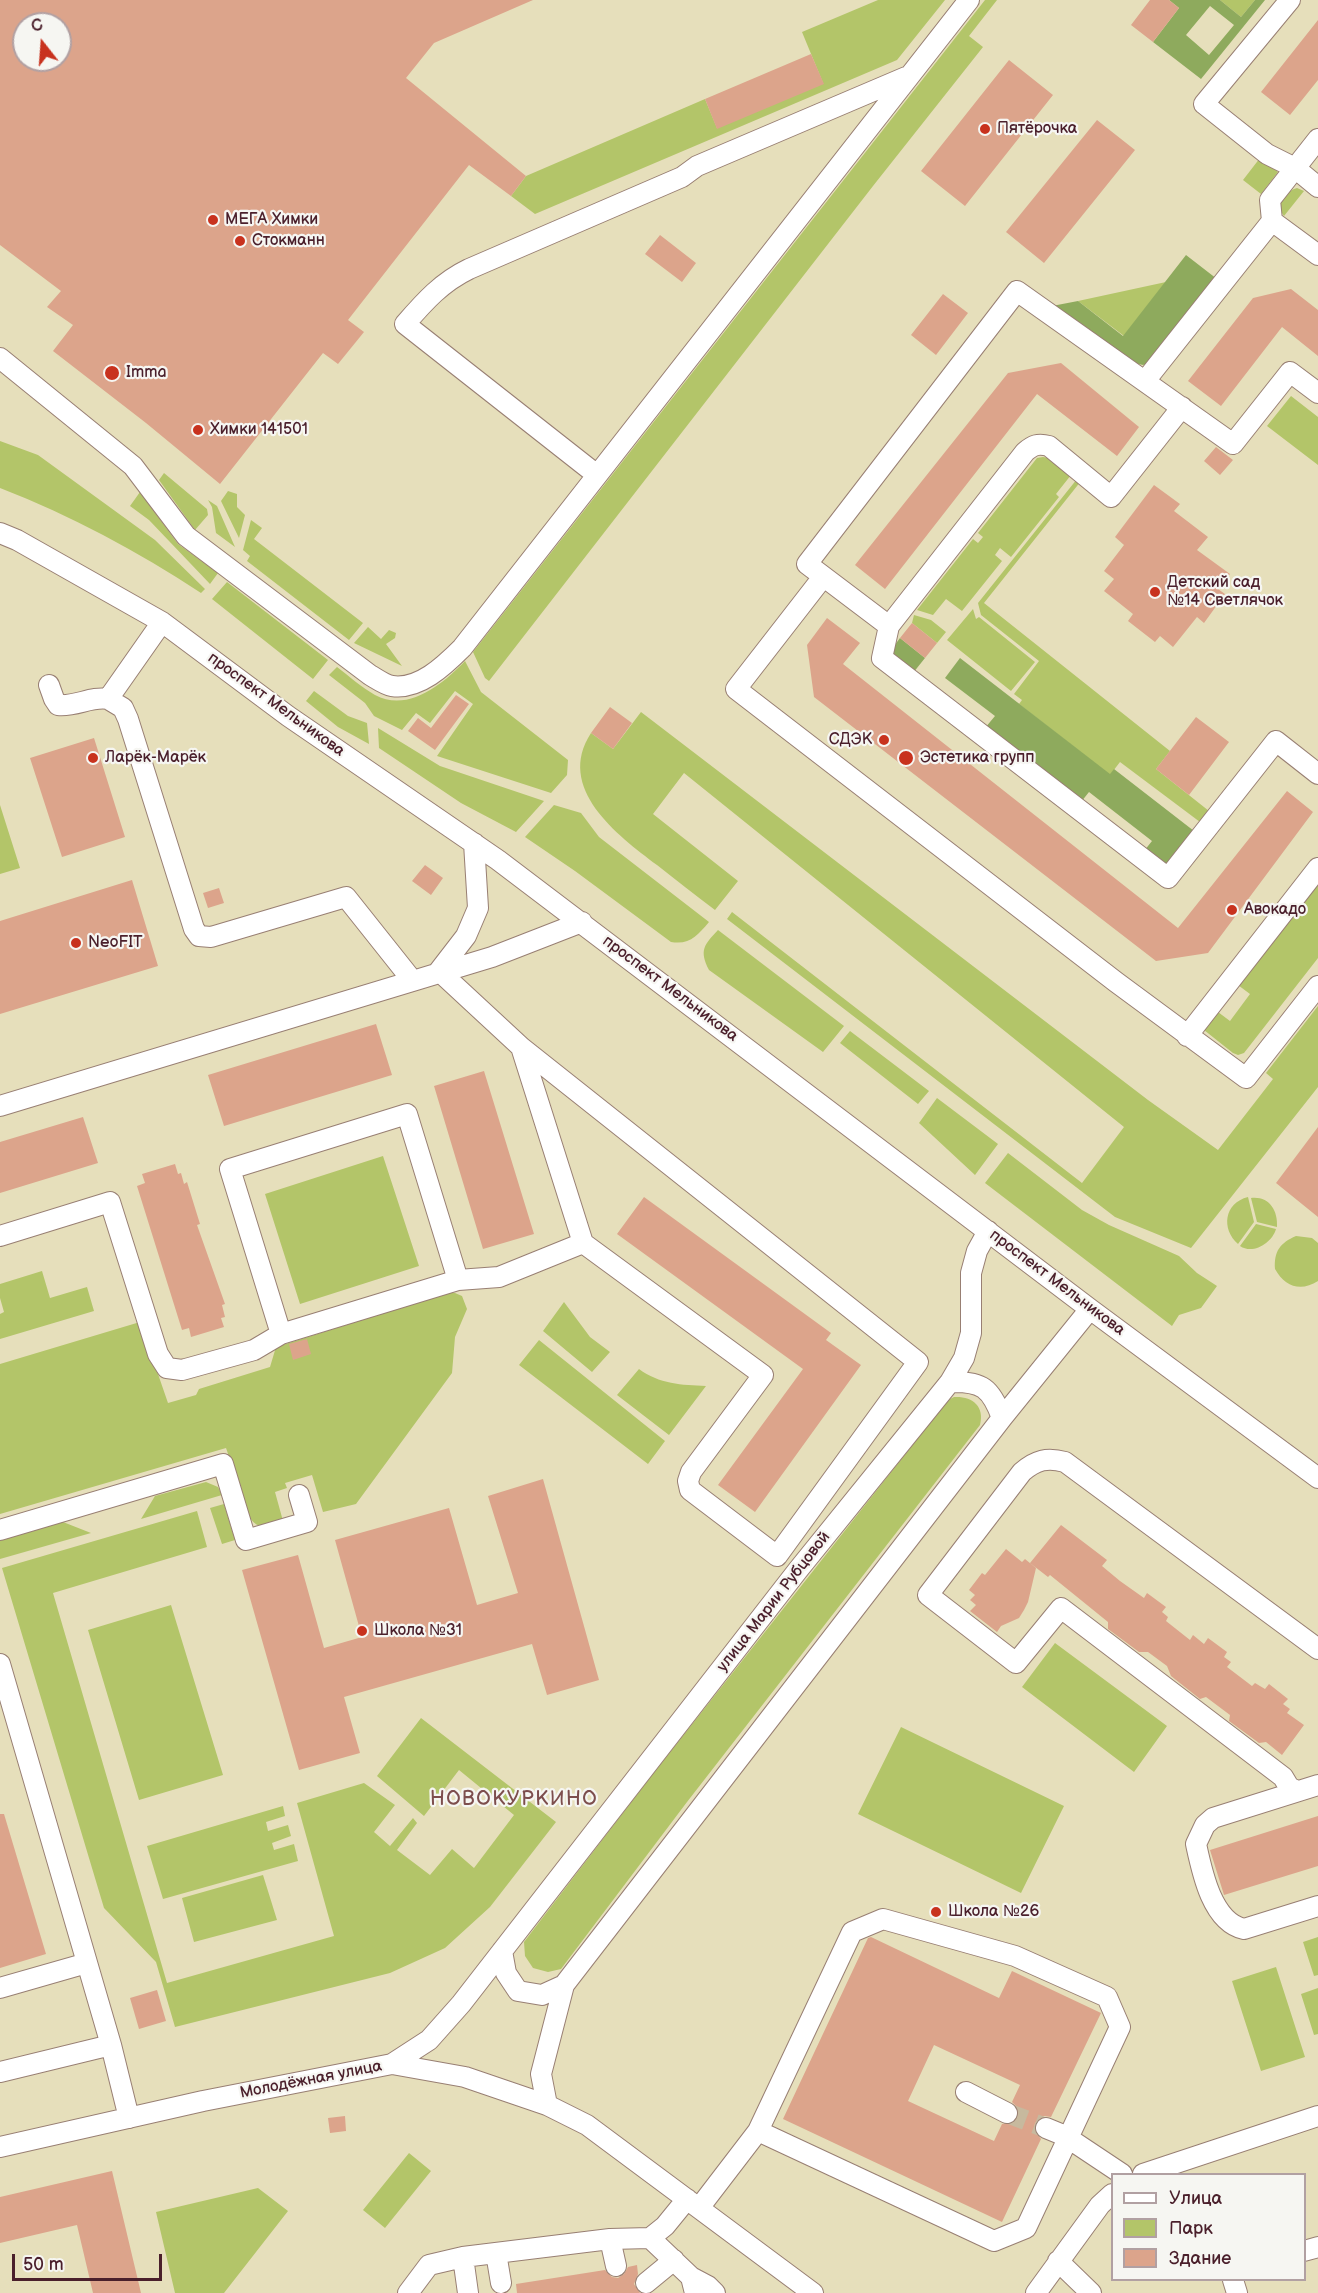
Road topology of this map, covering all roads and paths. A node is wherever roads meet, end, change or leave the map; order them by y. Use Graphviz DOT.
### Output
graph roads {
  1 [pos="969,0"];
  2 [pos="1290,0"];
  3 [pos="909,76"];
  4 [pos="1318,140"];
  5 [pos="1295,168"];
  6 [pos="1318,187"];
  7 [pos="1272,221"];
  8 [pos="1318,255"];
  9 [pos="0,358"];
  10 [pos="1145,381"];
  11 [pos="1318,393"];
  12 [pos="1182,407"];
  13 [pos="597,475"];
  14 [pos="0,533"];
  15 [pos="823,577"];
  16 [pos="162,622"];
  17 [pos="888,626"];
  18 [pos="49,685"];
  19 [pos="108,699"];
  20 [pos="1318,774"];
  21 [pos="474,843"];
  22 [pos="1318,867"];
  23 [pos="582,922"];
  24 [pos="440,971"];
  25 [pos="412,980"];
  26 [pos="1318,986"];
  27 [pos="1187,1036"];
  28 [pos="521,1047"];
  29 [pos="0,1106"];
  30 [pos="988,1231"];
  31 [pos="0,1236"];
  32 [pos="584,1243"];
  33 [pos="458,1280"];
  34 [pos="1090,1309"];
  35 [pos="281,1334"];
  36 [pos="950,1382"];
  37 [pos="1002,1418"];
  38 [pos="1318,1478"];
  39 [pos="299,1495"];
  40 [pos="0,1530"];
  41 [pos="777,1556"];
  42 [pos="798,1570"];
  43 [pos="1318,1649"];
  44 [pos="0,1664"];
  45 [pos="1318,1785"];
  46 [pos="1297,1791"];
  47 [pos="1318,1906"];
  48 [pos="502,1951"];
  49 [pos="87,1963"];
  50 [pos="564,1985"];
  51 [pos="0,1988"];
  52 [pos="111,2045"];
  53 [pos="392,2064"];
  54 [pos="0,2072"];
  55 [pos="966,2092"];
  56 [pos="547,2105"];
  57 [pos="1007,2113"];
  58 [pos="1318,2116"];
  59 [pos="129,2118"];
  60 [pos="1046,2128"];
  61 [pos="758,2131"];
  62 [pos="1068,2138"];
  63 [pos="0,2147"];
  64 [pos="1119,2173"];
  65 [pos="1149,2173"];
  66 [pos="1111,2196"];
  67 [pos="693,2203"];
  68 [pos="650,2238"];
  69 [pos="610,2240"];
  70 [pos="496,2253"];
  71 [pos="463,2257"];
  72 [pos="674,2260"];
  73 [pos="1058,2261"];
  74 [pos="615,2266"];
  75 [pos="501,2283"];
  76 [pos="646,2283"];
  77 [pos="693,2285"];
  78 [pos="408,2293"];
  79 [pos="468,2293"];
  80 [pos="715,2293"];
  81 [pos="813,2293"];
  82 [pos="1036,2293"];
  83 [pos="1091,2293"];
  1 -- 3 [label="street"];
  2 -- 5 [label="street"];
  3 -- 13 [label="street"];
  3 -- 13 [label="street"];
  4 -- 5 [label="street"];
  5 -- 6 [label="street"];
  5 -- 7 [label="street"];
  7 -- 8 [label="street"];
  7 -- 10 [label="street"];
  9 -- 13 [label="street"];
  10 -- 12 [label="street"];
  10 -- 15 [label="street"];
  11 -- 12 [label="street"];
  12 -- 17 [label="street"];
  14 -- 16 [label="street, проспект Мельникова"];
  15 -- 17 [label="street"];
  15 -- 27 [label="street"];
  16 -- 19 [label="street"];
  16 -- 21 [label="street, проспект Мельникова"];
  17 -- 20 [label="street"];
  18 -- 19 [label="street"];
  19 -- 25 [label="street"];
  21 -- 23 [label="street, проспект Мельникова"];
  21 -- 24 [label="street"];
  22 -- 27 [label="street"];
  23 -- 24 [label="street"];
  23 -- 30 [label="street, проспект Мельникова"];
  24 -- 25 [label="street"];
  24 -- 28 [label="street"];
  25 -- 29 [label="street"];
  26 -- 27 [label="street"];
  28 -- 32 [label="street"];
  28 -- 41 [label="street"];
  30 -- 34 [label="street, проспект Мельникова"];
  30 -- 36 [label="street, улица Марии Рубцовой"];
  31 -- 35 [label="street"];
  32 -- 33 [label="street"];
  32 -- 41 [label="street"];
  33 -- 35 [label="street"];
  33 -- 35 [label="street"];
  34 -- 37 [label="street"];
  34 -- 38 [label="street, проспект Мельникова"];
  36 -- 37 [label="street"];
  36 -- 42 [label="street, улица Марии Рубцовой"];
  37 -- 50 [label="street"];
  39 -- 40 [label="street"];
  41 -- 42 [label="street"];
  42 -- 48 [label="street, улица Марии Рубцовой"];
  43 -- 46 [label="street"];
  44 -- 49 [label="street"];
  45 -- 46 [label="street"];
  46 -- 47 [label="street"];
  48 -- 50 [label="street"];
  48 -- 53 [label="street, улица Марии Рубцовой"];
  49 -- 51 [label="street"];
  49 -- 52 [label="street"];
  50 -- 56 [label="street"];
  52 -- 54 [label="street"];
  52 -- 59 [label="street"];
  53 -- 56 [label="street, Молодёжная улица"];
  53 -- 59 [label="street, Молодёжная улица"];
  55 -- 57 [label="street"];
  56 -- 67 [label="street, Молодёжная улица"];
  58 -- 65 [label="street"];
  59 -- 63 [label="street, Молодёжная улица"];
  60 -- 62 [label="street"];
  61 -- 62 [label="street"];
  61 -- 62 [label="street"];
  61 -- 67 [label="street"];
  62 -- 64 [label="street"];
  66 -- 73 [label="street"];
  67 -- 68 [label="street"];
  67 -- 81 [label="street, Молодёжная улица"];
  68 -- 69 [label="street"];
  68 -- 72 [label="street"];
  69 -- 70 [label="street"];
  69 -- 74 [label="street"];
  70 -- 71 [label="street"];
  70 -- 75 [label="street"];
  71 -- 78 [label="street"];
  71 -- 79 [label="street"];
  72 -- 76 [label="street"];
  72 -- 77 [label="street"];
  73 -- 82 [label="street"];
  73 -- 83 [label="street"];
  77 -- 80 [label="street"];
}
